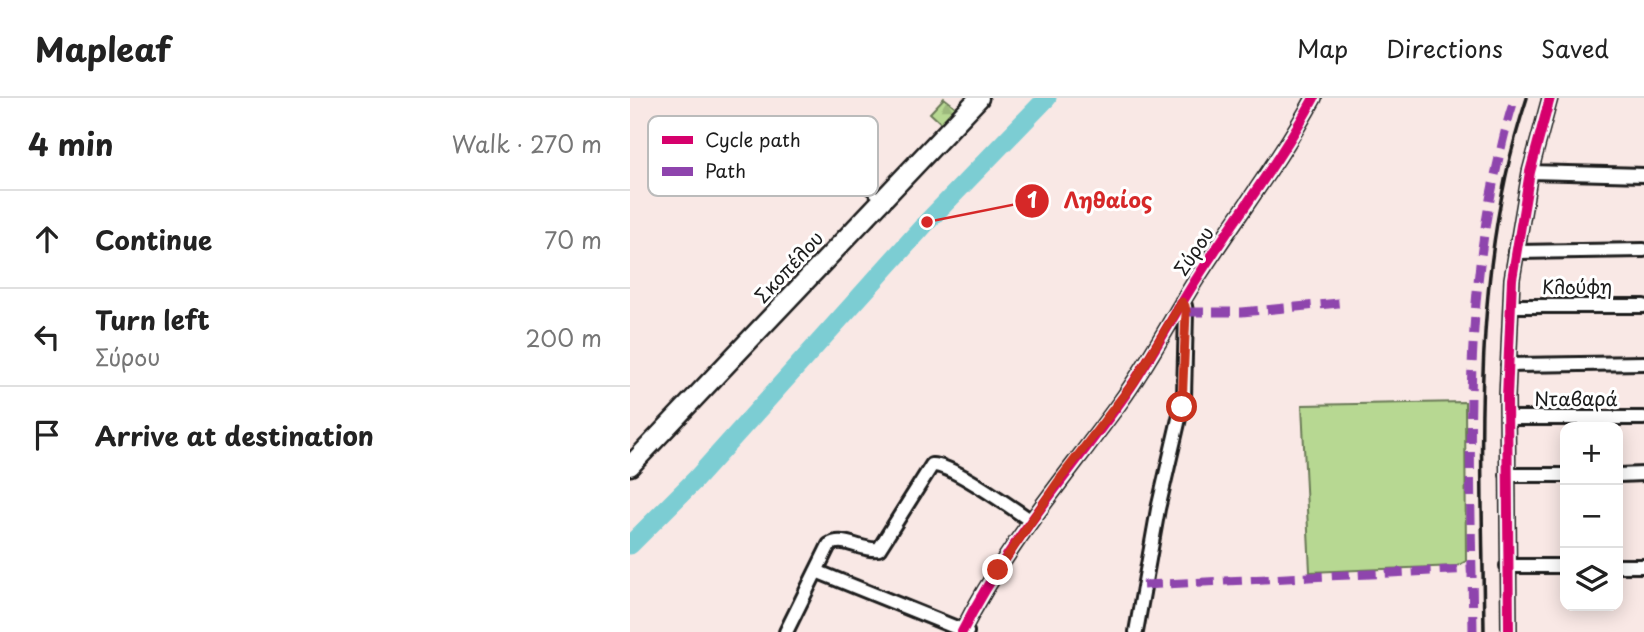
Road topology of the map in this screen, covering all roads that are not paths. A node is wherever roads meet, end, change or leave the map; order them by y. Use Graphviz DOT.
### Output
graph roads {
  1 [pos="979,98"];
  2 [pos="1314,98"];
  3 [pos="1550,98"];
  4 [pos="1530,172"];
  5 [pos="1644,175"];
  6 [pos="875,196"];
  7 [pos="881,201"];
  8 [pos="1644,250"];
  9 [pos="1516,252"];
  10 [pos="1182,302"];
  11 [pos="1511,306"];
  12 [pos="1644,306"];
  13 [pos="1644,363"];
  14 [pos="1508,365"];
  15 [pos="1508,418"];
  16 [pos="1644,418"];
  17 [pos="630,466"];
  18 [pos="1644,474"];
  19 [pos="1507,475"];
  20 [pos="1560,475"];
  21 [pos="1623,475"];
  22 [pos="1031,520"];
  23 [pos="1644,565"];
  24 [pos="1507,566"];
  25 [pos="1560,566"];
  26 [pos="1623,566"];
  27 [pos="817,571"];
  28 [pos="964,631"];
  29 [pos="786,632"];
  30 [pos="1136,632"];
  31 [pos="1510,632"];
  1 -- 7 [label="main road, Σκοπέλου"];
  2 -- 10 [label="street, Σύρου"];
  3 -- 4 [label="street"];
  4 -- 5 [label="street"];
  4 -- 9 [label="street"];
  6 -- 7 [label="lane"];
  7 -- 17 [label="main road, Σκοπέλου"];
  8 -- 9 [label="street"];
  9 -- 11 [label="street"];
  10 -- 22 [label="street, Σύρου"];
  10 -- 30 [label="street"];
  11 -- 12 [label="street, Κλούφη"];
  11 -- 14 [label="street"];
  13 -- 14 [label="street"];
  14 -- 15 [label="street"];
  15 -- 16 [label="street, Νταβαρά"];
  15 -- 19 [label="street"];
  18 -- 21 [label="street"];
  19 -- 20 [label="street"];
  19 -- 24 [label="street"];
  22 -- 27 [label="street"];
  22 -- 28 [label="street, Σύρου"];
  23 -- 26 [label="street"];
  24 -- 25 [label="street"];
  24 -- 31 [label="street"];
  27 -- 28 [label="street"];
  27 -- 29 [label="street"];
}
